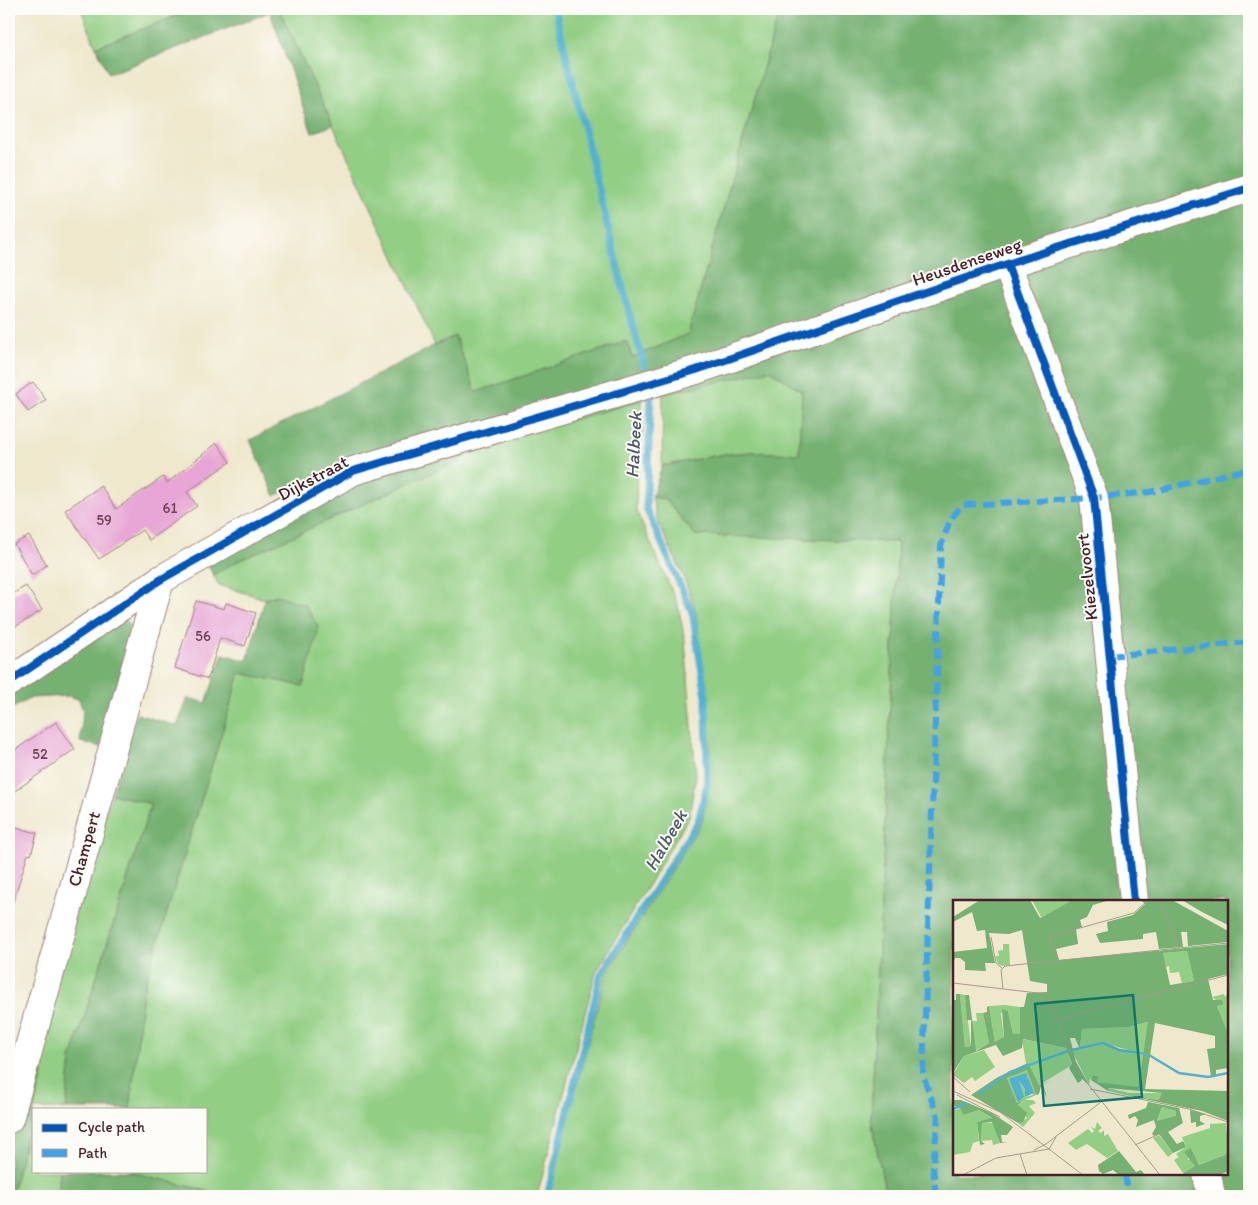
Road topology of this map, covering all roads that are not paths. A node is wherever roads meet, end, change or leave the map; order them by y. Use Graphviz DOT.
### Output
graph roads {
  1 [pos="1249,188"];
  2 [pos="1007,264"];
  3 [pos="696,370"];
  4 [pos="160,580"];
  5 [pos="9,682"];
  6 [pos="1134,900"];
  7 [pos="9,1118"];
  8 [pos="1208,1175"];
  9 [pos="1211,1196"];
  1 -- 2 [label="street, Heusdenseweg"];
  2 -- 3 [label="street, Heusdenseweg"];
  2 -- 6 [label="street, Kiezelvoort"];
  3 -- 4 [label="street, Dijkstraat"];
  4 -- 5 [label="street, Dijkstraat"];
  4 -- 7 [label="street, Champert"];
  8 -- 9 [label="street"];
}
